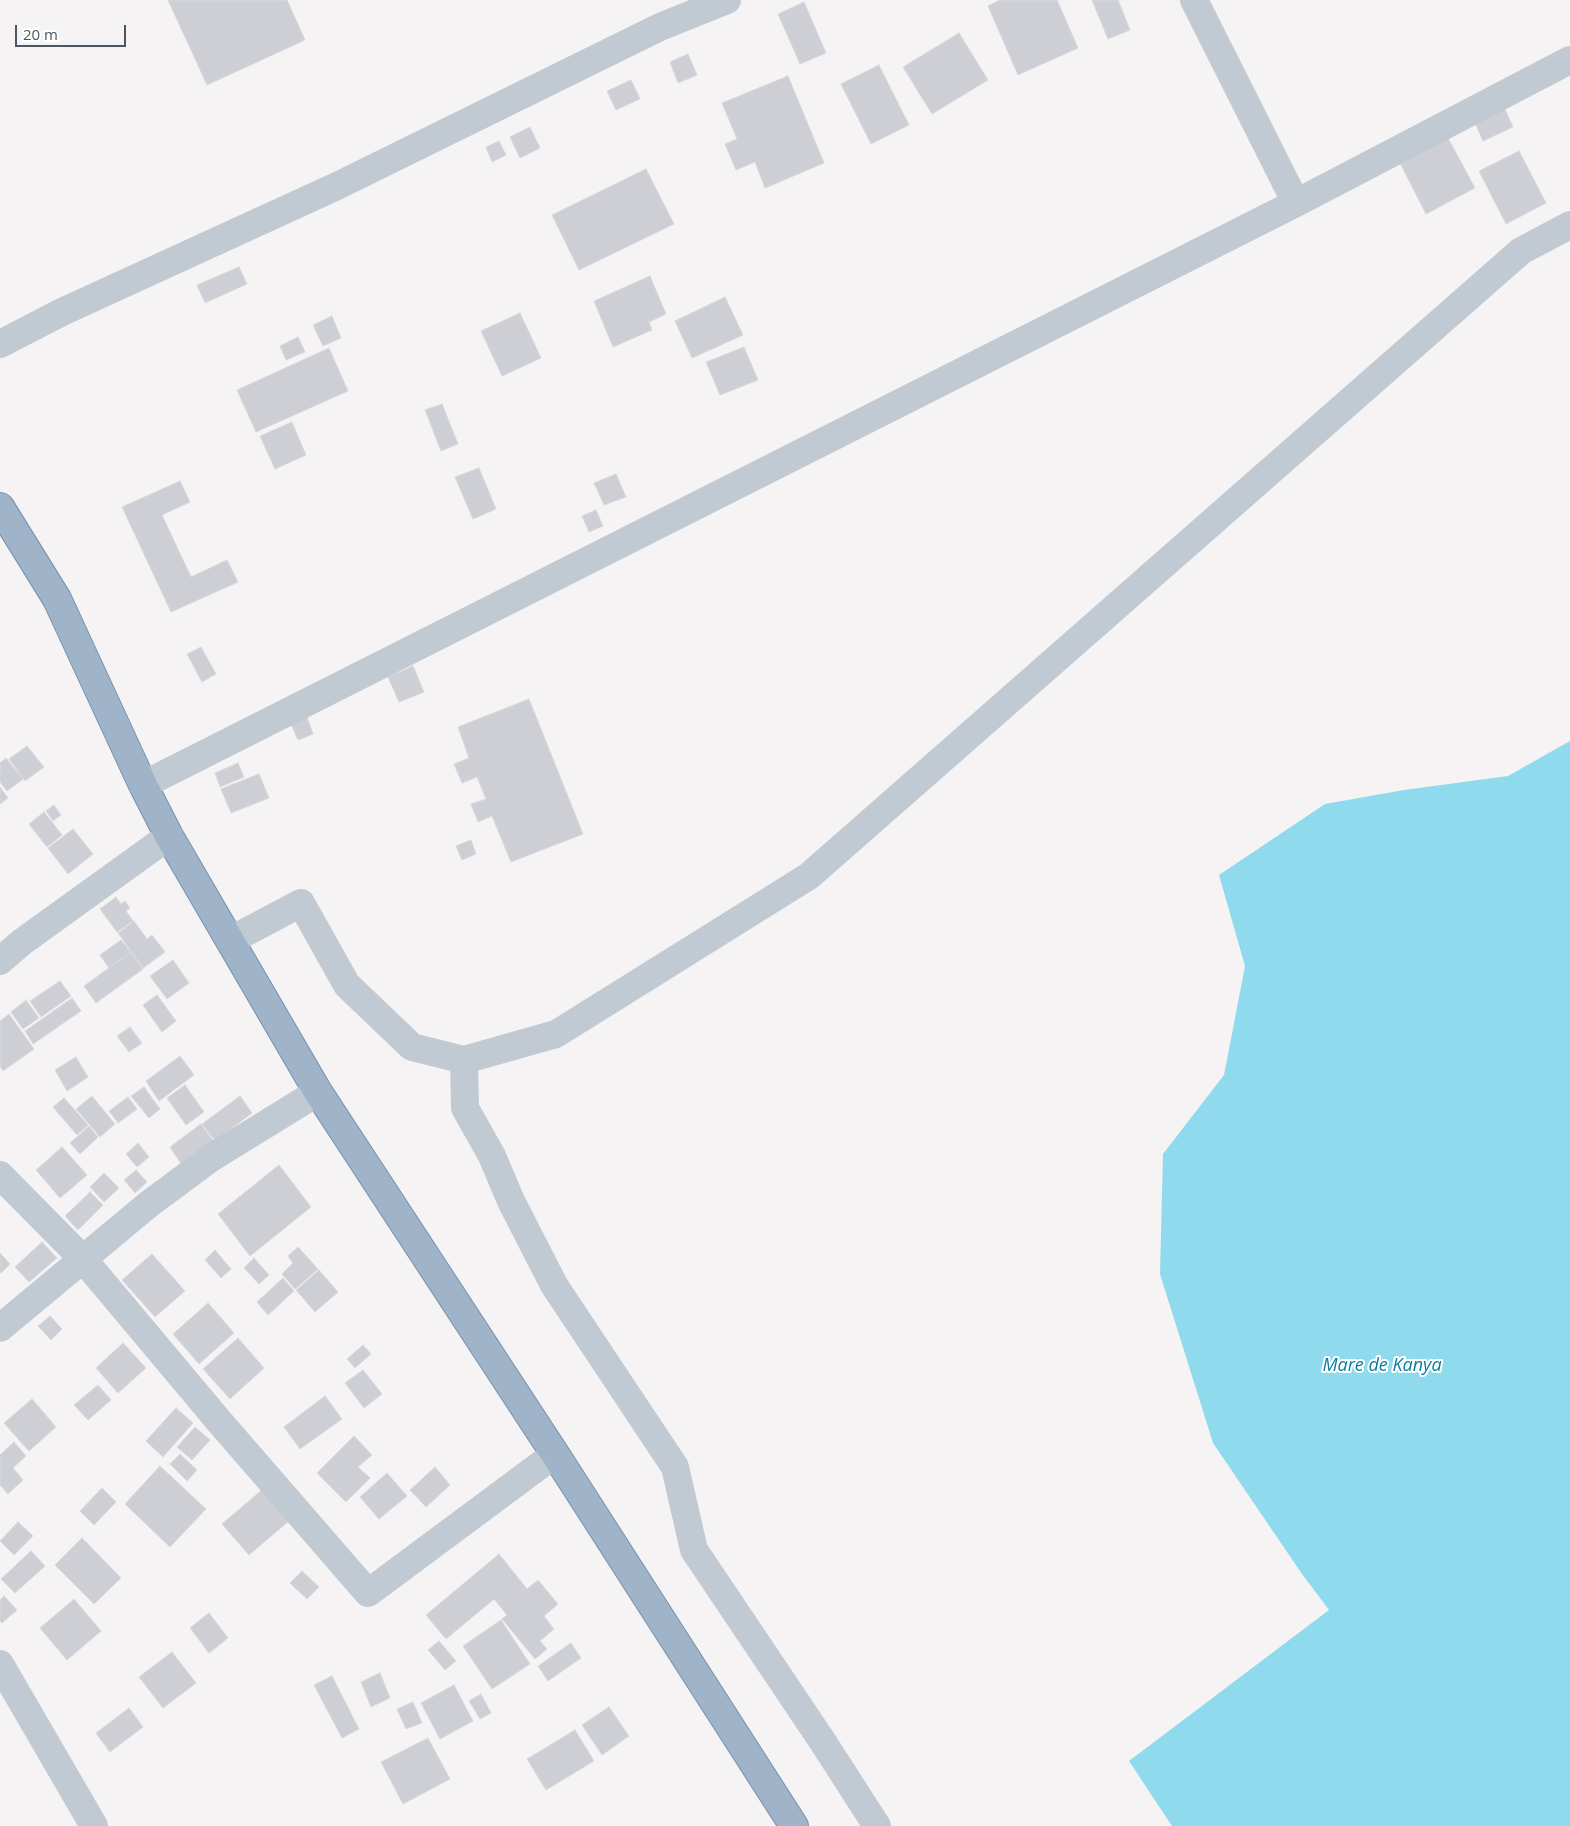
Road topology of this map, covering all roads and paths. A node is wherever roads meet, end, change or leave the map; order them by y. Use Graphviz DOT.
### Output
graph roads {
  1 [pos="727,0"];
  2 [pos="1194,0"];
  3 [pos="1570,60"];
  4 [pos="1296,203"];
  5 [pos="1570,225"];
  6 [pos="0,344"];
  7 [pos="0,508"];
  8 [pos="143,785"];
  9 [pos="169,836"];
  10 [pos="230,940"];
  11 [pos="0,961"];
  12 [pos="464,1060"];
  13 [pos="318,1092"];
  14 [pos="0,1174"];
  15 [pos="82,1259"];
  16 [pos="0,1328"];
  17 [pos="555,1454"];
  18 [pos="0,1664"];
  19 [pos="94,1826"];
  20 [pos="794,1826"];
  21 [pos="877,1826"];
  1 -- 6 [label="street"];
  2 -- 4 [label="street"];
  3 -- 4 [label="street"];
  4 -- 8 [label="street"];
  5 -- 12 [label="street"];
  7 -- 8 [label="highway"];
  8 -- 9 [label="highway"];
  9 -- 10 [label="highway"];
  9 -- 11 [label="street"];
  10 -- 12 [label="street"];
  10 -- 13 [label="highway"];
  12 -- 21 [label="street"];
  13 -- 15 [label="street"];
  13 -- 17 [label="highway"];
  14 -- 15 [label="street"];
  15 -- 16 [label="street"];
  15 -- 17 [label="street"];
  17 -- 20 [label="highway"];
  18 -- 19 [label="street"];
}
